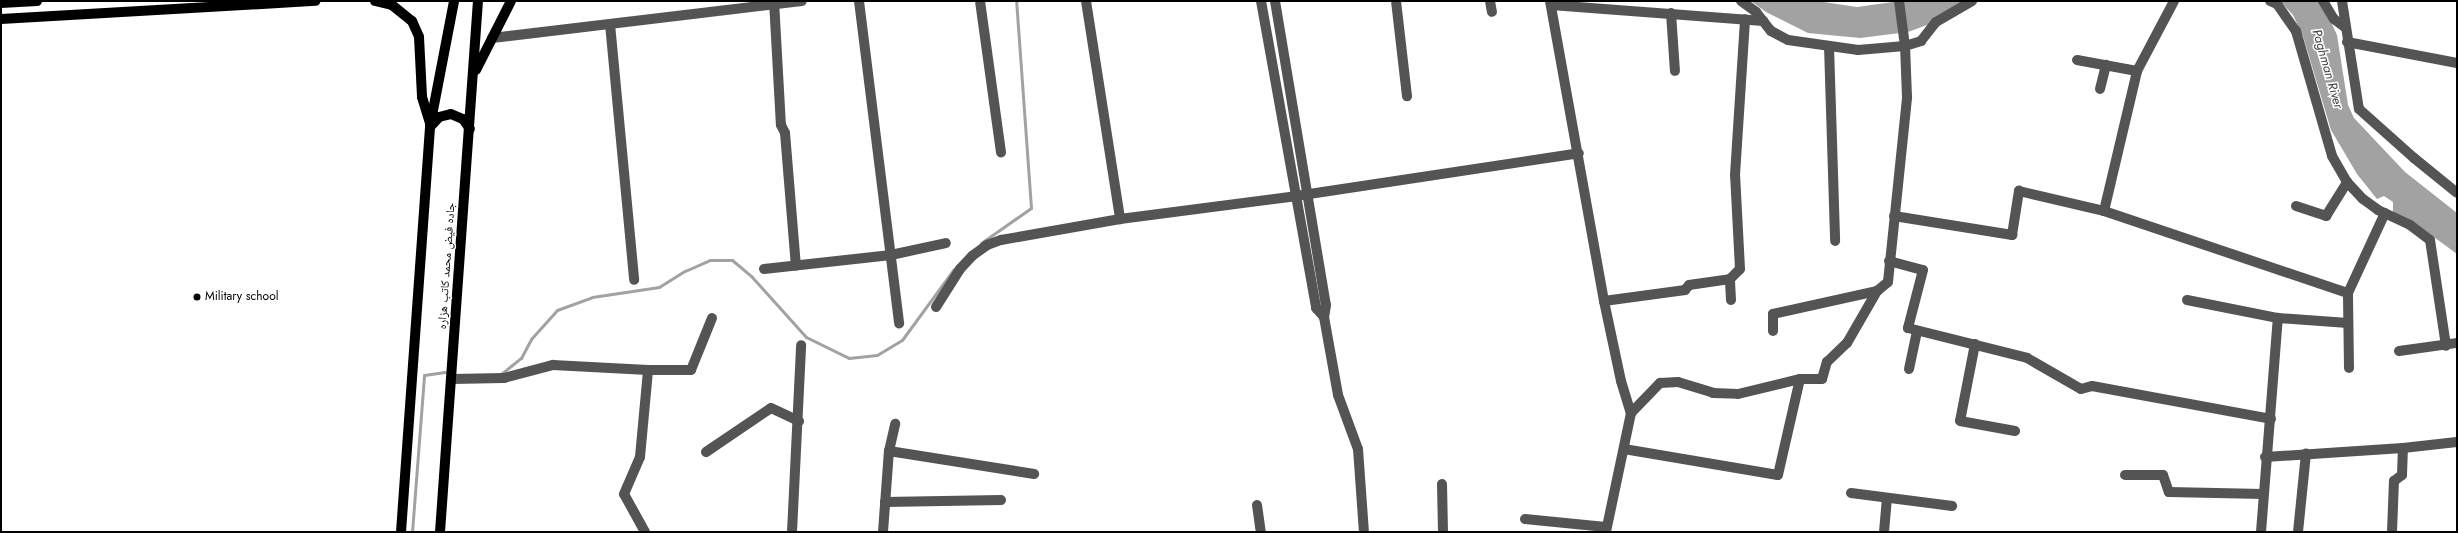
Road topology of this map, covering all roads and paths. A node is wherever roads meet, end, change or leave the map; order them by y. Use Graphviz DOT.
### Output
graph roads {
  1 [pos="38,1"];
  2 [pos="314,1"];
  3 [pos="375,1"];
  4 [pos="454,1"];
  5 [pos="478,1"];
  6 [pos="511,1"];
  7 [pos="802,1"];
  8 [pos="859,1"];
  9 [pos="980,1"];
  10 [pos="1086,1"];
  11 [pos="1261,1"];
  12 [pos="1275,1"];
  13 [pos="1396,1"];
  14 [pos="1490,1"];
  15 [pos="1741,1"];
  16 [pos="1899,1"];
  17 [pos="1972,1"];
  18 [pos="2174,1"];
  19 [pos="2270,1"];
  20 [pos="2323,1"];
  21 [pos="2342,1"];
  22 [pos="1,2"];
  23 [pos="774,3"];
  24 [pos="1550,3"];
  25 [pos="1492,12"];
  26 [pos="1671,13"];
  27 [pos="1,19"];
  28 [pos="1744,19"];
  29 [pos="1763,21"];
  30 [pos="610,24"];
  31 [pos="2346,28"];
  32 [pos="492,38"];
  33 [pos="2347,42"];
  34 [pos="1829,46"];
  35 [pos="1904,46"];
  36 [pos="2076,60"];
  37 [pos="2457,63"];
  38 [pos="2106,65"];
  39 [pos="1675,71"];
  40 [pos="2137,71"];
  41 [pos="474,74"];
  42 [pos="2100,89"];
  43 [pos="1406,96"];
  44 [pos="430,126"];
  45 [pos="470,129"];
  46 [pos="1001,153"];
  47 [pos="1579,153"];
  48 [pos="2348,182"];
  49 [pos="2457,193"];
  50 [pos="1309,194"];
  51 [pos="1296,196"];
  52 [pos="2296,206"];
  53 [pos="2104,211"];
  54 [pos="2385,213"];
  55 [pos="1894,216"];
  56 [pos="1120,219"];
  57 [pos="1835,241"];
  58 [pos="946,243"];
  59 [pos="891,255"];
  60 [pos="1889,261"];
  61 [pos="796,266"];
  62 [pos="764,269"];
  63 [pos="1730,279"];
  64 [pos="634,280"];
  65 [pos="1877,291"];
  66 [pos="2348,293"];
  67 [pos="1731,300"];
  68 [pos="2186,300"];
  69 [pos="1604,301"];
  70 [pos="936,308"];
  71 [pos="1324,317"];
  72 [pos="712,318"];
  73 [pos="2278,318"];
  74 [pos="2348,323"];
  75 [pos="899,324"];
  76 [pos="1773,331"];
  77 [pos="1918,331"];
  78 [pos="2457,343"];
  79 [pos="1974,344"];
  80 [pos="801,345"];
  81 [pos="2446,346"];
  82 [pos="2399,351"];
  83 [pos="2349,368"];
  84 [pos="1909,369"];
  85 [pos="648,370"];
  86 [pos="452,379"];
  87 [pos="1800,379"];
  88 [pos="1632,413"];
  89 [pos="2271,419"];
  90 [pos="799,421"];
  91 [pos="894,424"];
  92 [pos="2015,430"];
  93 [pos="2457,442"];
  94 [pos="2403,448"];
  95 [pos="1624,449"];
  96 [pos="889,451"];
  97 [pos="706,452"];
  98 [pos="2306,453"];
  99 [pos="2265,457"];
  100 [pos="1034,474"];
  101 [pos="2125,475"];
  102 [pos="1442,484"];
  103 [pos="1851,493"];
  104 [pos="2263,494"];
  105 [pos="1888,499"];
  106 [pos="1001,500"];
  107 [pos="885,502"];
  108 [pos="1257,505"];
  109 [pos="1952,506"];
  110 [pos="1525,519"];
  111 [pos="1606,530"];
  112 [pos="401,532"];
  113 [pos="440,532"];
  114 [pos="645,532"];
  115 [pos="792,532"];
  116 [pos="883,532"];
  117 [pos="1261,532"];
  118 [pos="1364,532"];
  119 [pos="1443,532"];
  120 [pos="1884,532"];
  121 [pos="2260,532"];
  122 [pos="2298,532"];
  123 [pos="2392,532"];
  1 -- 22 [label="main road"];
  2 -- 27 [label="main road"];
  3 -- 44 [label="main road"];
  4 -- 44 [label="main road"];
  5 -- 41 [label="main road, جاده فیض محمد کاتب هزاره"];
  6 -- 32 [label="main road"];
  7 -- 23 [label="street"];
  8 -- 59 [label="street"];
  9 -- 46 [label="street"];
  10 -- 56 [label="street"];
  11 -- 51 [label="street"];
  12 -- 50 [label="street"];
  13 -- 43 [label="street"];
  14 -- 25 [label="street"];
  15 -- 29 [label="street"];
  16 -- 35 [label="street"];
  17 -- 35 [label="street"];
  18 -- 40 [label="street"];
  19 -- 48 [label="street"];
  20 -- 31 [label="street"];
  21 -- 31 [label="street"];
  23 -- 30 [label="street"];
  23 -- 61 [label="street"];
  24 -- 26 [label="street"];
  24 -- 47 [label="street"];
  26 -- 28 [label="street"];
  26 -- 39 [label="street"];
  28 -- 29 [label="street"];
  28 -- 63 [label="street"];
  29 -- 34 [label="street"];
  30 -- 32 [label="street"];
  30 -- 64 [label="street"];
  31 -- 33 [label="street"];
  32 -- 41 [label="main road"];
  33 -- 37 [label="street"];
  33 -- 49 [label="street"];
  34 -- 35 [label="street"];
  34 -- 57 [label="street"];
  35 -- 55 [label="street"];
  36 -- 38 [label="street"];
  38 -- 40 [label="street"];
  38 -- 42 [label="street"];
  40 -- 53 [label="street"];
  41 -- 45 [label="main road, جاده فیض محمد کاتب هزاره"];
  44 -- 45 [label="main road"];
  44 -- 112 [label="main road"];
  45 -- 86 [label="main road, جاده فیض محمد کاتب هزاره"];
  47 -- 50 [label="street"];
  47 -- 69 [label="street"];
  48 -- 52 [label="street"];
  48 -- 54 [label="street"];
  50 -- 51 [label="street"];
  50 -- 71 [label="street"];
  51 -- 56 [label="street"];
  51 -- 71 [label="street"];
  53 -- 55 [label="street"];
  53 -- 66 [label="street"];
  54 -- 66 [label="street"];
  54 -- 81 [label="street"];
  55 -- 60 [label="street"];
  56 -- 70 [label="street"];
  58 -- 59 [label="street"];
  59 -- 61 [label="street"];
  59 -- 75 [label="street"];
  60 -- 65 [label="street"];
  60 -- 77 [label="street"];
  61 -- 62 [label="street"];
  63 -- 67 [label="street"];
  63 -- 69 [label="street"];
  65 -- 76 [label="street"];
  65 -- 87 [label="street"];
  66 -- 74 [label="street"];
  68 -- 73 [label="street"];
  69 -- 88 [label="street"];
  71 -- 118 [label="street"];
  72 -- 85 [label="street"];
  73 -- 74 [label="street"];
  73 -- 89 [label="street"];
  74 -- 83 [label="street"];
  77 -- 79 [label="street"];
  77 -- 84 [label="street"];
  78 -- 81 [label="street"];
  79 -- 89 [label="street"];
  79 -- 92 [label="street"];
  80 -- 90 [label="street"];
  81 -- 82 [label="street"];
  85 -- 86 [label="street"];
  85 -- 114 [label="street"];
  86 -- 113 [label="main road, جاده فیض محمد کاتب هزاره"];
  87 -- 88 [label="street"];
  87 -- 95 [label="street"];
  88 -- 95 [label="street"];
  89 -- 99 [label="street"];
  90 -- 97 [label="street"];
  90 -- 115 [label="street"];
  91 -- 96 [label="street"];
  93 -- 94 [label="street"];
  94 -- 98 [label="street"];
  94 -- 123 [label="street"];
  95 -- 111 [label="street"];
  96 -- 100 [label="street"];
  96 -- 107 [label="street"];
  98 -- 99 [label="street"];
  98 -- 122 [label="street"];
  99 -- 104 [label="street"];
  101 -- 104 [label="street"];
  102 -- 119 [label="street"];
  103 -- 105 [label="street"];
  104 -- 121 [label="street"];
  105 -- 109 [label="street"];
  105 -- 120 [label="street"];
  106 -- 107 [label="street"];
  107 -- 116 [label="street"];
  108 -- 117 [label="street"];
  110 -- 111 [label="street"];
}
